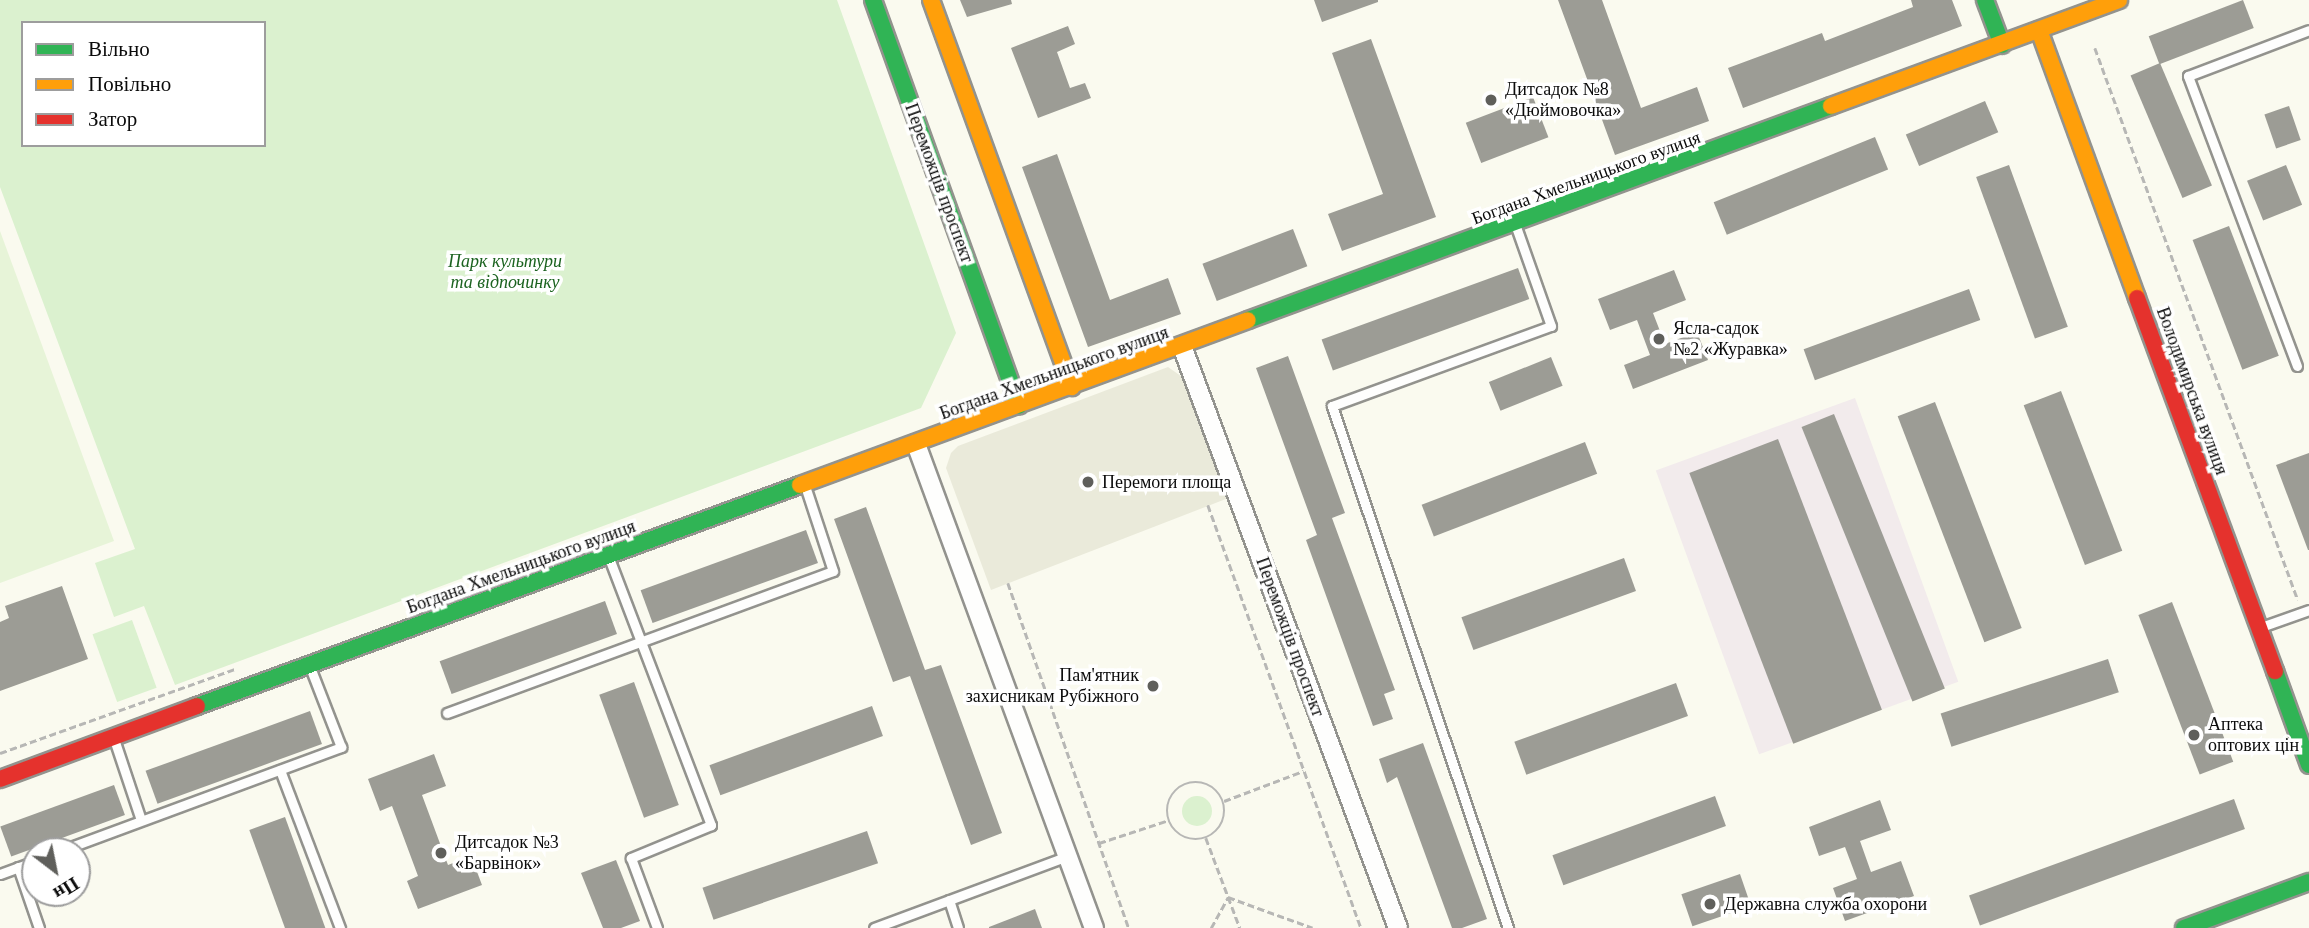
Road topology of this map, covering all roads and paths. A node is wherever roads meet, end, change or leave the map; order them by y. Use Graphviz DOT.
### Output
graph roads {
  1 [pos="873,0"];
  2 [pos="932,0"];
  3 [pos="1985,0"];
  4 [pos="2070,0"];
  5 [pos="2119,0"];
  6 [pos="2076,17"];
  7 [pos="2039,30"];
  8 [pos="2309,30"];
  9 [pos="2002,45"];
  10 [pos="2095,48"];
  11 [pos="1515,224"];
  12 [pos="1182,346"];
  13 [pos="2297,366"];
  14 [pos="1072,387"];
  15 [pos="1019,405"];
  16 [pos="916,444"];
  17 [pos="804,485"];
  18 [pos="1208,505"];
  19 [pos="608,556"];
  20 [pos="1008,583"];
  21 [pos="2306,611"];
  22 [pos="2259,628"];
  23 [pos="639,641"];
  24 [pos="309,665"];
  25 [pos="447,713"];
  26 [pos="113,736"];
  27 [pos="2309,765"];
  28 [pos="279,770"];
  29 [pos="1304,771"];
  30 [pos="0,779"];
  31 [pos="1224,801"];
  32 [pos="141,820"];
  33 [pos="1169,820"];
  34 [pos="1206,838"];
  35 [pos="91,839"];
  36 [pos="1098,844"];
  37 [pos="1068,856"];
  38 [pos="21,866"];
  39 [pos="18,867"];
  40 [pos="0,874"];
  41 [pos="2309,882"];
  42 [pos="1228,897"];
  43 [pos="949,900"];
  44 [pos="39,928"];
  45 [pos="340,928"];
  46 [pos="657,928"];
  47 [pos="874,928"];
  48 [pos="958,928"];
  49 [pos="1094,928"];
  50 [pos="1129,928"];
  51 [pos="1211,928"];
  52 [pos="1240,928"];
  53 [pos="1313,928"];
  54 [pos="1361,928"];
  55 [pos="1398,928"];
  56 [pos="1508,928"];
  57 [pos="2184,928"];
  1 -- 15 [label="street, Переможців проспект"];
  2 -- 14 [label="street"];
  3 -- 9 [label="street"];
  4 -- 6 [label="street"];
  5 -- 6 [label="street, Богдана Хмельницького вулиця"];
  6 -- 7 [label="street, Богдана Хмельницького вулиця"];
  7 -- 9 [label="street, Богдана Хмельницького вулиця"];
  7 -- 22 [label="street, Володимирська вулиця"];
  8 -- 13 [label="lane"];
  9 -- 11 [label="street, Богдана Хмельницького вулиця"];
  10 -- 21 [label="path"];
  11 -- 12 [label="street, Богдана Хмельницького вулиця"];
  11 -- 56 [label="lane"];
  12 -- 14 [label="street, Богдана Хмельницького вулиця"];
  12 -- 55 [label="street, Переможців проспект"];
  14 -- 15 [label="street, Богдана Хмельницького вулиця"];
  15 -- 16 [label="street, Богдана Хмельницького вулиця"];
  16 -- 17 [label="street, Богдана Хмельницького вулиця"];
  16 -- 37 [label="street"];
  17 -- 19 [label="street, Богдана Хмельницького вулиця"];
  17 -- 23 [label="lane"];
  18 -- 29 [label="path"];
  19 -- 23 [label="lane"];
  19 -- 24 [label="street, Богдана Хмельницького вулиця"];
  20 -- 36 [label="path"];
  21 -- 22 [label="lane"];
  22 -- 27 [label="street, Володимирська вулиця"];
  23 -- 25 [label="lane"];
  23 -- 46 [label="lane"];
  24 -- 26 [label="street, Богдана Хмельницького вулиця"];
  24 -- 28 [label="lane"];
  26 -- 30 [label="street, Богдана Хмельницького вулиця"];
  26 -- 32 [label="lane"];
  28 -- 32 [label="lane"];
  28 -- 45 [label="lane"];
  29 -- 31 [label="path"];
  29 -- 54 [label="path"];
  31 -- 33 [label="path"];
  31 -- 34 [label="path"];
  32 -- 35 [label="lane"];
  33 -- 34 [label="path"];
  33 -- 36 [label="path"];
  34 -- 42 [label="path"];
  36 -- 50 [label="path"];
  37 -- 43 [label="lane"];
  37 -- 49 [label="street"];
  38 -- 39 [label="lane"];
  39 -- 40 [label="lane"];
  39 -- 44 [label="lane"];
  41 -- 57 [label="street"];
  42 -- 51 [label="path"];
  42 -- 52 [label="path"];
  42 -- 53 [label="path"];
  43 -- 47 [label="lane"];
  43 -- 48 [label="lane"];
}
